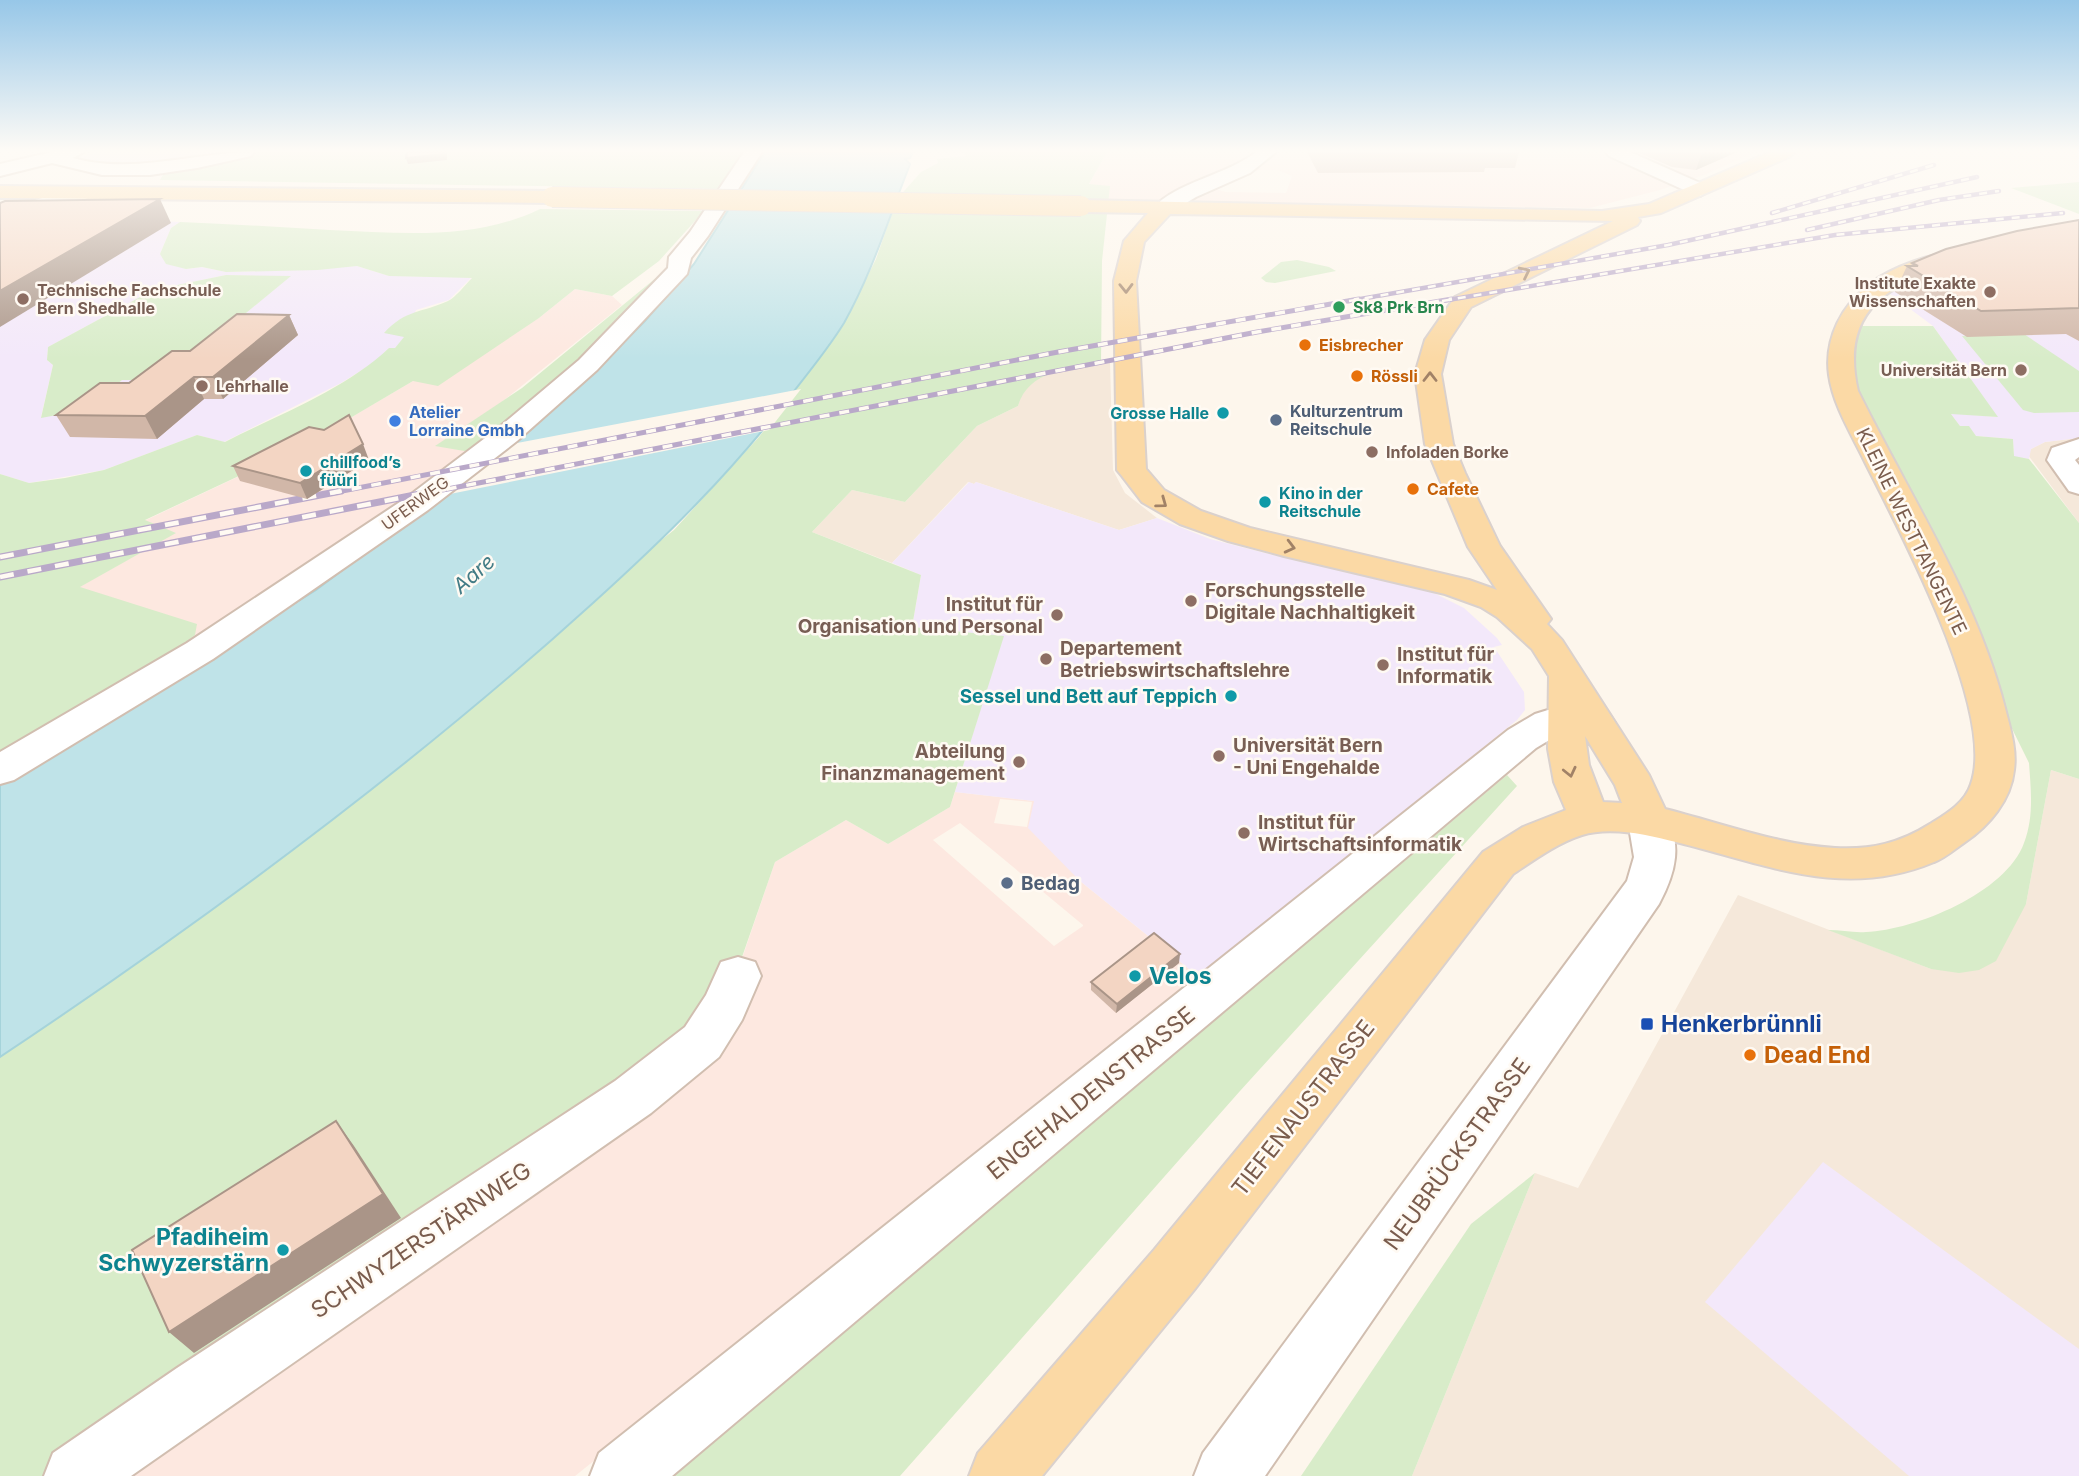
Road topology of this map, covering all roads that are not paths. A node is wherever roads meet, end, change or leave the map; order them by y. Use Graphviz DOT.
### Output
graph roads {
  1 [pos="708,221"];
  2 [pos="1122,221"];
  3 [pos="1152,221"];
  4 [pos="1522,221"];
  5 [pos="1630,221"];
  6 [pos="1137,237"];
  7 [pos="1975,252"];
  8 [pos="1463,302"];
  9 [pos="2070,453"];
  10 [pos="2079,485"];
  11 [pos="1484,547"];
  12 [pos="1446,585"];
  13 [pos="1570,693"];
  14 [pos="0,770"];
  15 [pos="1591,818"];
  16 [pos="1649,821"];
  17 [pos="738,976"];
  18 [pos="76,1476"];
  19 [pos="622,1476"];
  20 [pos="1001,1476"];
  21 [pos="1226,1476"];
  1 -- 14 [label="street, UFERWEG"];
  2 -- 6 [label="main road"];
  3 -- 6 [label="main road"];
  4 -- 8 [label="main road"];
  8 -- 5 [label="main road, one-way"];
  6 -- 12 [label="main road, one-way"];
  7 -- 16 [label="main road, KLEINE WESTTANGENTE"];
  11 -- 8 [label="main road, one-way"];
  9 -- 10 [label="street"];
  11 -- 12 [label="main road"];
  11 -- 13 [label="main road"];
  12 -- 13 [label="main road"];
  13 -- 15 [label="main road, one-way"];
  13 -- 16 [label="main road"];
  13 -- 19 [label="street, ENGEHALDENSTRASSE"];
  15 -- 16 [label="main road, TIEFENAUSTRASSE"];
  15 -- 20 [label="main road, TIEFENAUSTRASSE"];
  16 -- 21 [label="street, NEUBRÜCKSTRASSE"];
  17 -- 18 [label="street, SCHWYZERSTÄRNWEG"];
}
